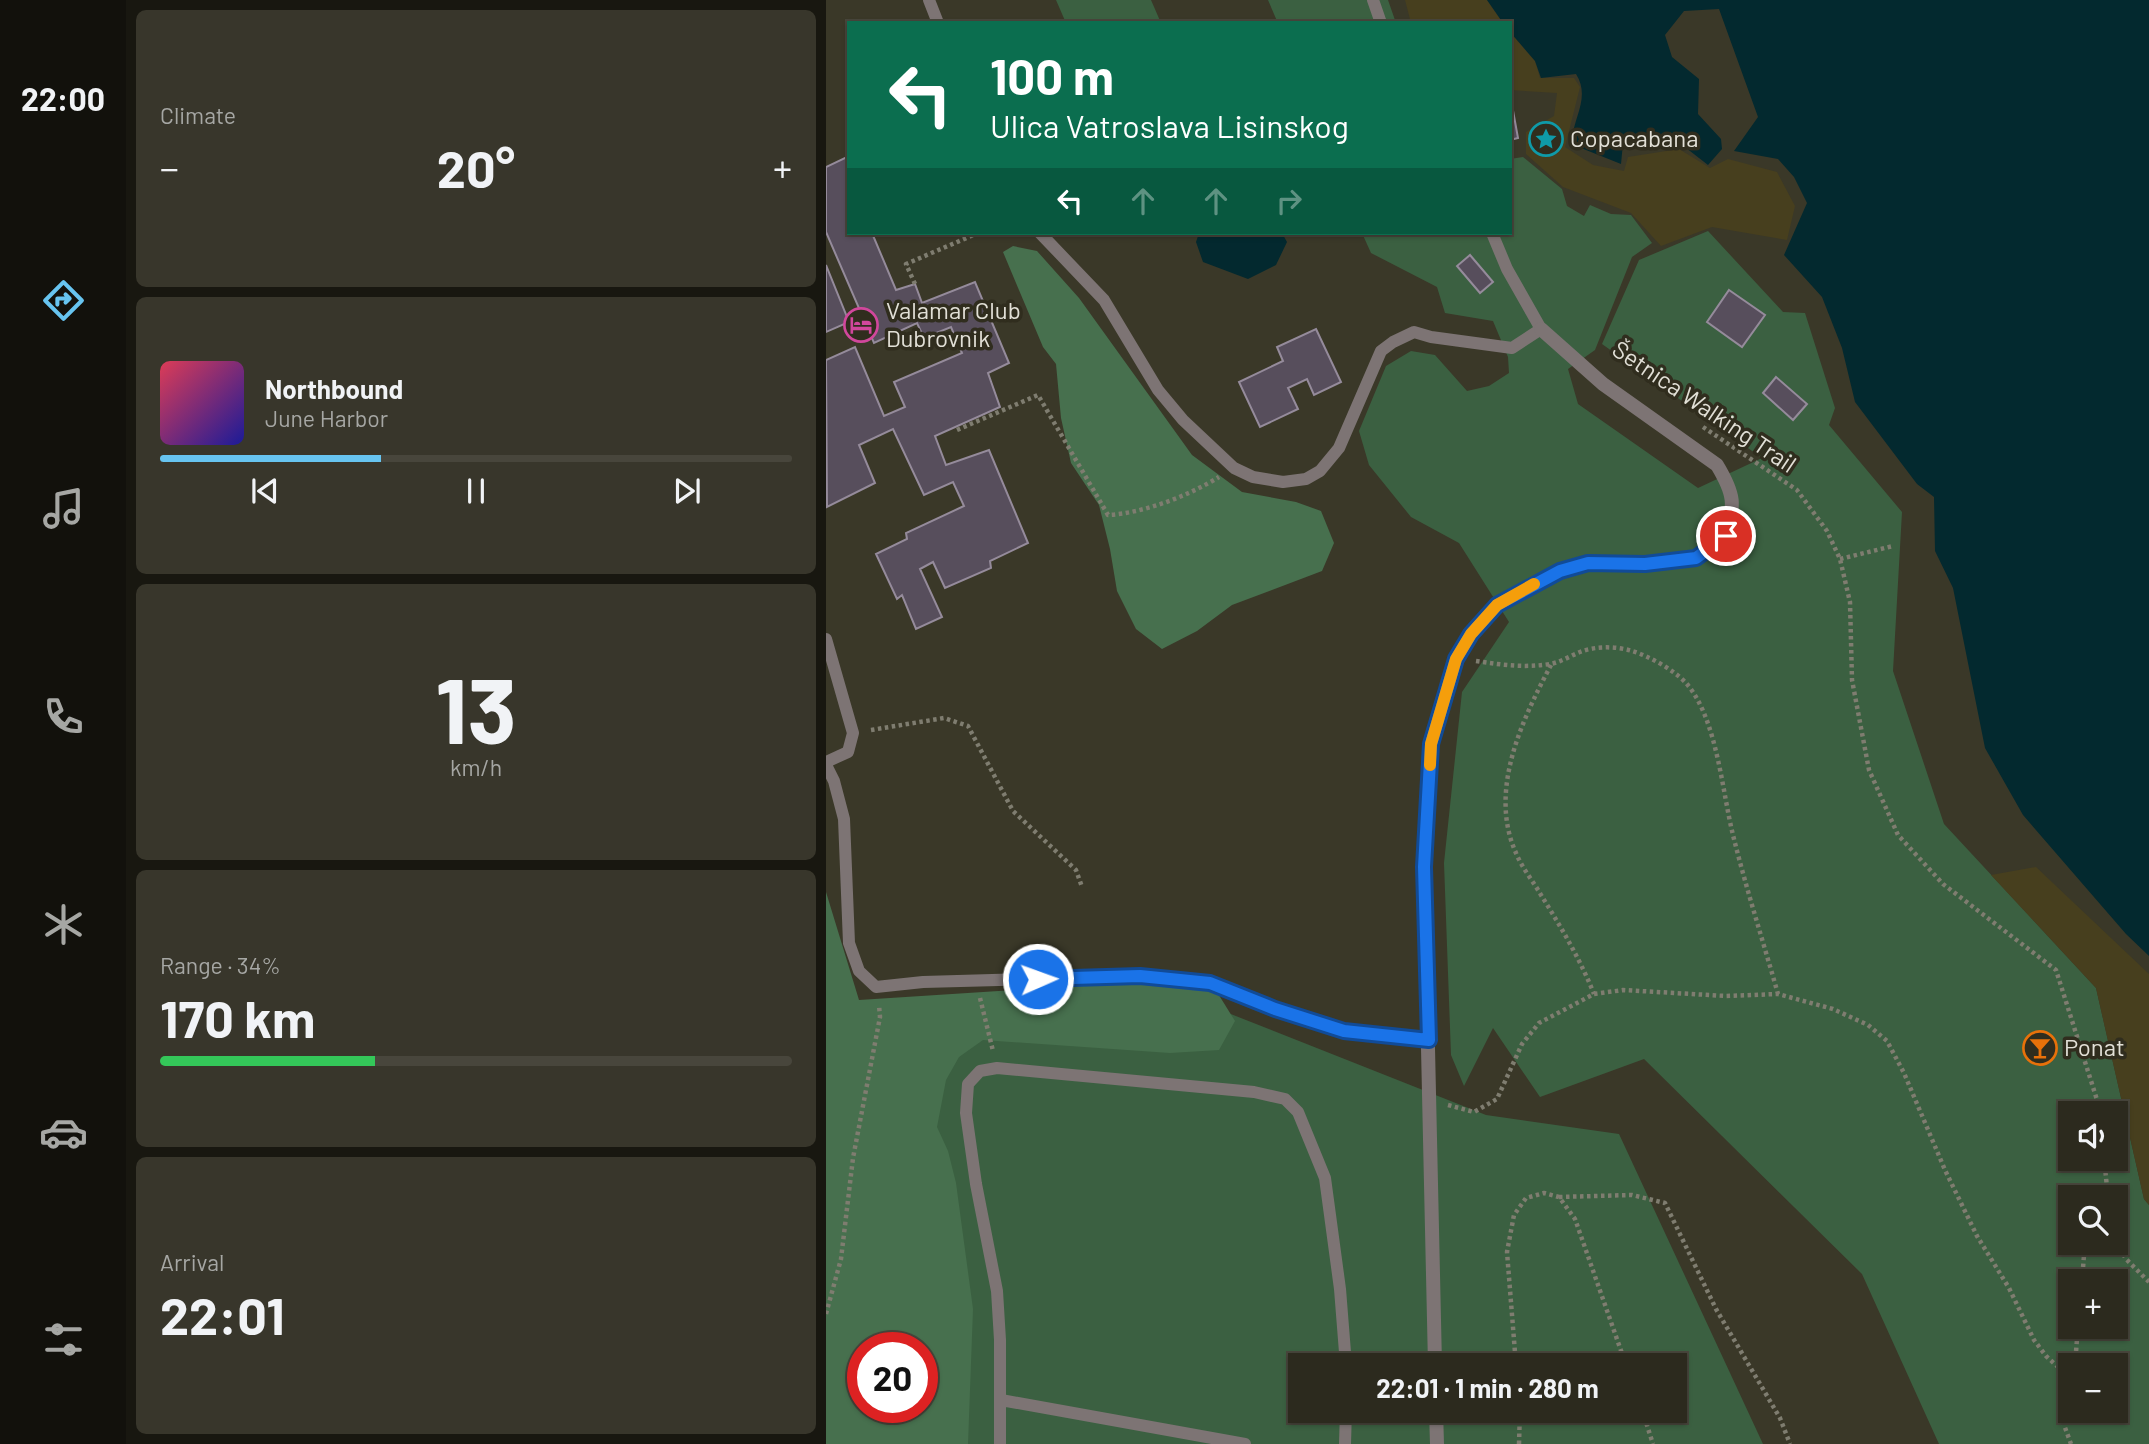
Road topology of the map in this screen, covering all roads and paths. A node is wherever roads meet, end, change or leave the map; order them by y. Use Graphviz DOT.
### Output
graph roads {
  1 [pos="929,0"];
  2 [pos="1374,0"];
  3 [pos="937,21"];
  4 [pos="1380,21"];
  5 [pos="973,235"];
  6 [pos="1042,235"];
  7 [pos="1493,235"];
  8 [pos="915,284"];
  9 [pos="1541,329"];
  10 [pos="1694,421"];
  11 [pos="957,430"];
  12 [pos="1234,468"];
  13 [pos="1894,546"];
  14 [pos="1840,559"];
  15 [pos="826,639"];
  16 [pos="1456,659"];
  17 [pos="1551,664"];
  18 [pos="853,733"];
  19 [pos="826,763"];
  20 [pos="1082,887"];
  21 [pos="976,981"];
  22 [pos="876,986"];
  23 [pos="1594,994"];
  24 [pos="1778,994"];
  25 [pos="1429,1040"];
  26 [pos="997,1068"];
  27 [pos="1428,1095"];
  28 [pos="2097,1101"];
  29 [pos="1559,1197"];
  30 [pos="2124,1255"];
  31 [pos="2149,1282"];
  32 [pos="826,1314"];
  33 [pos="1345,1353"];
  34 [pos="1435,1353"];
  35 [pos="1515,1353"];
  36 [pos="1622,1353"];
  37 [pos="2058,1367"];
  38 [pos="1001,1400"];
  39 [pos="1346,1423"];
  40 [pos="1436,1423"];
  41 [pos="1520,1423"];
  42 [pos="1646,1423"];
  43 [pos="2063,1423"];
  44 [pos="1000,1444"];
  45 [pos="1245,1444"];
  46 [pos="1345,1444"];
  47 [pos="1437,1444"];
  48 [pos="1519,1444"];
  49 [pos="1653,1444"];
  50 [pos="1790,1444"];
  51 [pos="2071,1444"];
  1 -- 3 [label="lane"];
  2 -- 4 [label="lane"];
  5 -- 8 [label="path"];
  6 -- 12 [label="lane"];
  7 -- 9 [label="lane"];
  9 -- 12 [label="lane"];
  9 -- 16 [label="street"];
  10 -- 14 [label="path, Šetnica Walking Trail"];
  11 -- 12 [label="path"];
  13 -- 14 [label="path"];
  14 -- 28 [label="path, Šetnica Walking Trail"];
  15 -- 18 [label="lane"];
  16 -- 17 [label="path"];
  16 -- 25 [label="street"];
  17 -- 23 [label="path"];
  17 -- 24 [label="path"];
  18 -- 19 [label="lane"];
  18 -- 20 [label="path"];
  19 -- 22 [label="lane"];
  21 -- 22 [label="lane"];
  21 -- 25 [label="lane"];
  21 -- 26 [label="path"];
  22 -- 32 [label="path"];
  23 -- 24 [label="path"];
  23 -- 27 [label="path"];
  24 -- 37 [label="path"];
  25 -- 27 [label="street"];
  26 -- 33 [label="lane"];
  26 -- 38 [label="lane"];
  27 -- 34 [label="street"];
  29 -- 35 [label="path"];
  29 -- 36 [label="path"];
  29 -- 50 [label="path"];
  30 -- 31 [label="path"];
  38 -- 44 [label="lane"];
  38 -- 45 [label="lane"];
  39 -- 46 [label="lane"];
  40 -- 47 [label="street"];
  41 -- 48 [label="path"];
  42 -- 49 [label="path"];
  43 -- 51 [label="path"];
}
